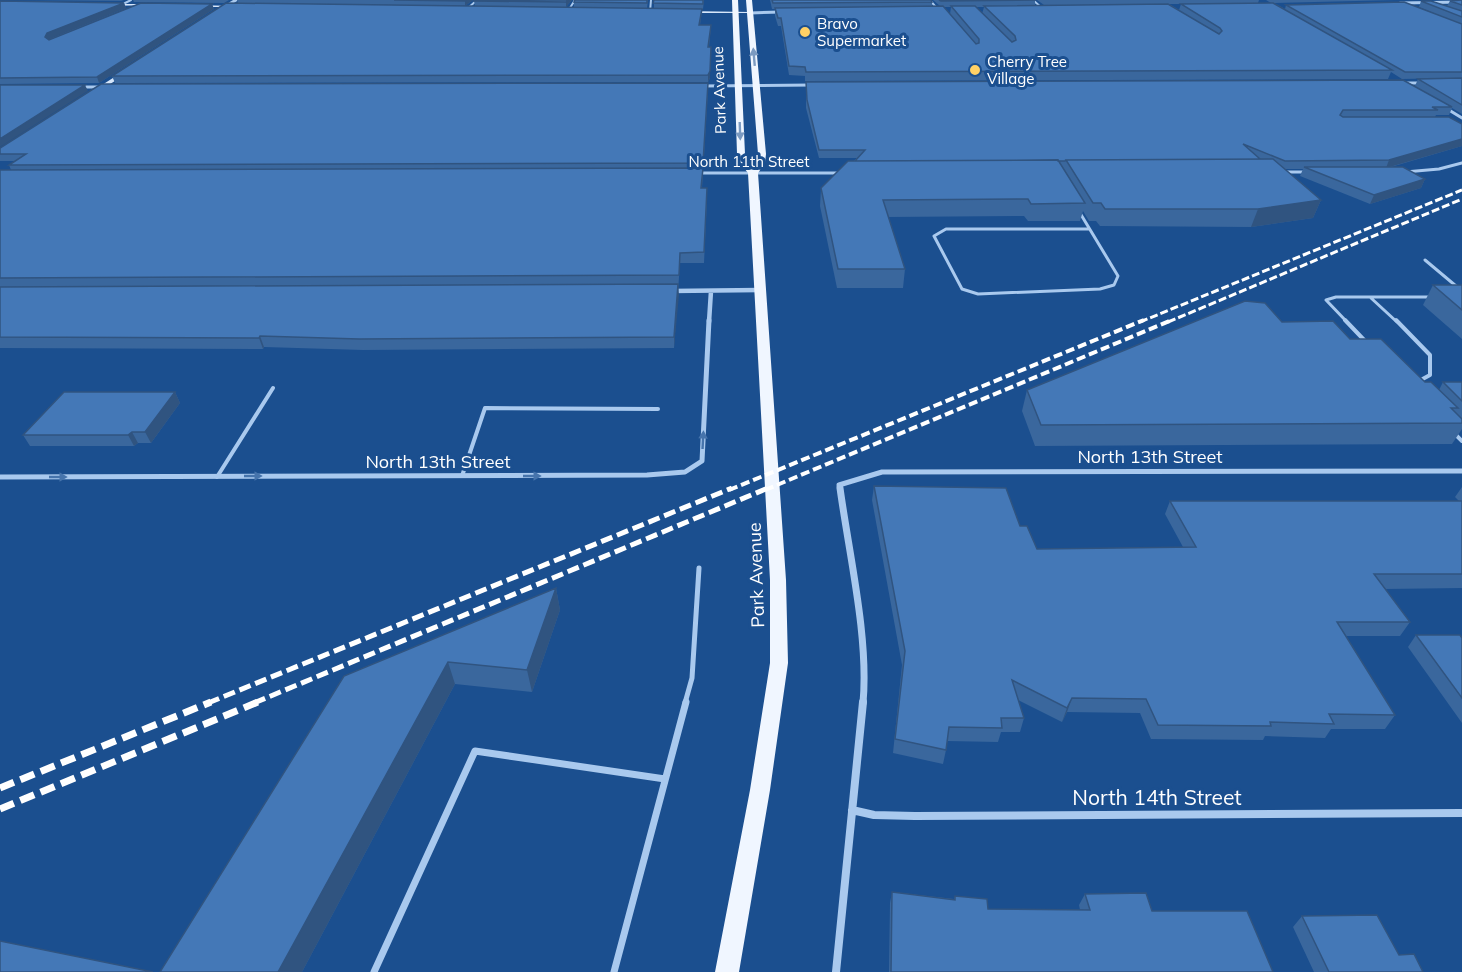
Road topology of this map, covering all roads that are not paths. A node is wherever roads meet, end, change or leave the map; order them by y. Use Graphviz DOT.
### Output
graph roads {
  1 [pos="131,0"];
  2 [pos="236,0"];
  3 [pos="477,0"];
  4 [pos="575,0"];
  5 [pos="651,0"];
  6 [pos="735,0"];
  7 [pos="749,0"];
  8 [pos="930,0"];
  9 [pos="1033,0"];
  10 [pos="1462,2"];
  11 [pos="1400,3"];
  12 [pos="1427,3"];
  13 [pos="99,5"];
  14 [pos="121,5"];
  15 [pos="142,5"];
  16 [pos="154,5"];
  17 [pos="190,6"];
  18 [pos="226,6"];
  19 [pos="1436,6"];
  20 [pos="249,7"];
  21 [pos="1409,7"];
  22 [pos="456,9"];
  23 [pos="467,9"];
  24 [pos="478,9"];
  25 [pos="1043,9"];
  26 [pos="556,10"];
  27 [pos="568,10"];
  28 [pos="1031,10"];
  29 [pos="130,11"];
  30 [pos="579,11"];
  31 [pos="638,11"];
  32 [pos="927,11"];
  33 [pos="941,11"];
  34 [pos="650,12"];
  35 [pos="661,12"];
  36 [pos="682,12"];
  37 [pos="785,12"];
  38 [pos="216,13"];
  39 [pos="735,13"];
  40 [pos="750,13"];
  41 [pos="130,68"];
  42 [pos="1392,77"];
  43 [pos="1426,82"];
  44 [pos="1393,83"];
  45 [pos="1403,83"];
  46 [pos="814,85"];
  47 [pos="691,86"];
  48 [pos="738,86"];
  49 [pos="756,86"];
  50 [pos="68,87"];
  51 [pos="102,87"];
  52 [pos="114,87"];
  53 [pos="1413,89"];
  54 [pos="83,99"];
  55 [pos="1442,106"];
  56 [pos="1462,118"];
  57 [pos="1462,164"];
  58 [pos="1277,172"];
  59 [pos="1312,172"];
  60 [pos="1394,172"];
  61 [pos="693,173"];
  62 [pos="753,173"];
  63 [pos="846,173"];
  64 [pos="1078,210"];
  65 [pos="1089,229"];
  66 [pos="1425,260"];
  67 [pos="760,290"];
  68 [pos="664,291"];
  69 [pos="711,291"];
  70 [pos="1462,291"];
  71 [pos="1370,297"];
  72 [pos="1439,297"];
  73 [pos="1371,347"];
  74 [pos="1416,383"];
  75 [pos="273,388"];
  76 [pos="658,409"];
  77 [pos="1446,425"];
  78 [pos="1462,441"];
  79 [pos="1462,471"];
  80 [pos="462,476"];
  81 [pos="0,477"];
  82 [pos="217,477"];
  83 [pos="699,568"];
  84 [pos="665,779"];
  85 [pos="852,810"];
  86 [pos="1462,813"];
  87 [pos="374,972"];
  88 [pos="614,972"];
  89 [pos="727,972"];
  90 [pos="836,972"];
  1 -- 14 [label="lane"];
  2 -- 18 [label="street"];
  3 -- 23 [label="lane"];
  4 -- 27 [label="lane"];
  5 -- 34 [label="lane"];
  6 -- 39 [label="main road, Park Avenue"];
  7 -- 40 [label="main road, Park Avenue"];
  8 -- 33 [label="lane"];
  9 -- 25 [label="lane"];
  10 -- 12 [label="street"];
  11 -- 12 [label="street"];
  11 -- 21 [label="lane"];
  12 -- 19 [label="lane"];
  13 -- 14 [label="street"];
  14 -- 15 [label="street"];
  15 -- 16 [label="street"];
  15 -- 29 [label="lane"];
  17 -- 18 [label="street"];
  18 -- 20 [label="street"];
  18 -- 38 [label="street"];
  22 -- 23 [label="street"];
  23 -- 24 [label="street"];
  25 -- 28 [label="street"];
  26 -- 27 [label="street"];
  27 -- 30 [label="street"];
  31 -- 34 [label="street"];
  32 -- 33 [label="street"];
  34 -- 35 [label="street"];
  36 -- 39 [label="street"];
  37 -- 40 [label="street"];
  39 -- 40 [label="street"];
  39 -- 48 [label="main road, Park Avenue"];
  49 -- 40 [label="main road, Park Avenue, one-way"];
  41 -- 51 [label="street"];
  42 -- 45 [label="street"];
  43 -- 45 [label="street"];
  44 -- 45 [label="street"];
  45 -- 53 [label="street"];
  46 -- 49 [label="street"];
  47 -- 48 [label="street"];
  48 -- 49 [label="street"];
  48 -- 62 [label="main road, Park Avenue, one-way"];
  49 -- 62 [label="main road, Park Avenue"];
  50 -- 51 [label="street"];
  51 -- 52 [label="street"];
  51 -- 54 [label="street"];
  55 -- 56 [label="street"];
  57 -- 60 [label="street"];
  58 -- 59 [label="street"];
  61 -- 62 [label="street, North 11th Street"];
  62 -- 63 [label="street, North 11th Street"];
  62 -- 67 [label="main road, Park Avenue"];
  64 -- 65 [label="lane"];
  65 -- 65 [label="lane"];
  66 -- 70 [label="lane"];
  67 -- 69 [label="street"];
  67 -- 89 [label="main road, Park Avenue"];
  68 -- 69 [label="street"];
  80 -- 69 [label="street, North 13th Street, one-way"];
  71 -- 72 [label="lane"];
  71 -- 73 [label="lane"];
  71 -- 74 [label="lane"];
  75 -- 82 [label="lane"];
  76 -- 80 [label="lane"];
  77 -- 78 [label="lane"];
  79 -- 85 [label="street, North 13th Street"];
  82 -- 80 [label="street, North 13th Street, one-way"];
  81 -- 82 [label="street, North 13th Street, one-way"];
  83 -- 84 [label="lane"];
  84 -- 87 [label="lane"];
  84 -- 88 [label="lane"];
  85 -- 86 [label="street, North 14th Street"];
  85 -- 90 [label="street"];
}
